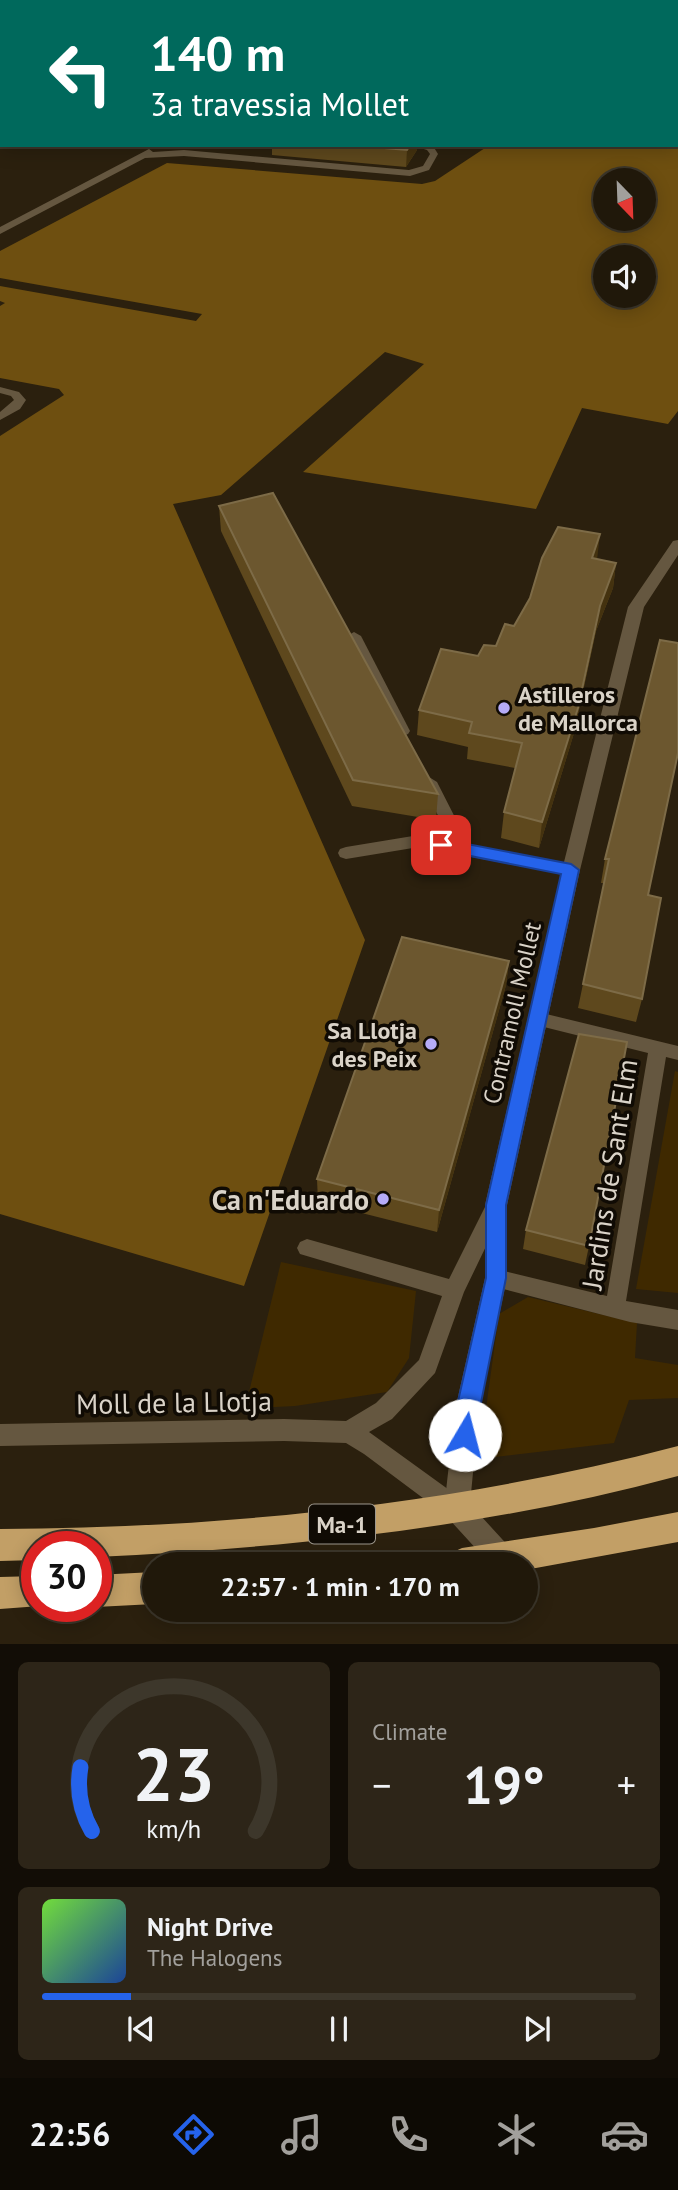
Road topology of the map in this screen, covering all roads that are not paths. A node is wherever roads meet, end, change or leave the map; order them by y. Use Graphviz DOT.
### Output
graph roads {
  1 [pos="158,147"];
  2 [pos="172,147"];
  3 [pos="255,147"];
  4 [pos="421,147"];
  5 [pos="184,153"];
  6 [pos="142,155"];
  7 [pos="230,157"];
  8 [pos="0,231"];
  9 [pos="0,390"];
  10 [pos="0,417"];
  11 [pos="678,544"];
  12 [pos="355,636"];
  13 [pos="409,742"];
  14 [pos="421,766"];
  15 [pos="463,849"];
  16 [pos="346,853"];
  17 [pos="571,870"];
  18 [pos="538,1019"];
  19 [pos="658,1048"];
  20 [pos="678,1053"];
  21 [pos="496,1205"];
  22 [pos="307,1248"];
  23 [pos="496,1278"];
  24 [pos="454,1290"];
  25 [pos="615,1308"];
  26 [pos="678,1320"];
  27 [pos="348,1432"];
  28 [pos="0,1435"];
  29 [pos="678,1461"];
  30 [pos="457,1509"];
  31 [pos="678,1527"];
  32 [pos="0,1545"];
  33 [pos="497,1552"];
  34 [pos="538,1553"];
  35 [pos="142,1589"];
  36 [pos="112,1590"];
  37 [pos="21,1592"];
  38 [pos="0,1593"];
  1 -- 6 [label="lane"];
  2 -- 5 [label="lane"];
  3 -- 7 [label="lane"];
  4 -- 7 [label="lane"];
  5 -- 6 [label="lane"];
  5 -- 7 [label="lane"];
  6 -- 8 [label="lane"];
  9 -- 10 [label="lane"];
  11 -- 17 [label="street, Contramoll Mollet"];
  12 -- 13 [label="lane"];
  14 -- 15 [label="lane"];
  15 -- 16 [label="lane"];
  15 -- 17 [label="lane"];
  17 -- 18 [label="street, Contramoll Mollet"];
  18 -- 19 [label="lane, Jardins de Sant Elm"];
  18 -- 21 [label="street, Contramoll Mollet"];
  19 -- 20 [label="lane, Jardins de Sant Elm"];
  19 -- 25 [label="lane, Jardins de Sant Elm"];
  21 -- 23 [label="street, Contramoll Mollet"];
  21 -- 24 [label="lane"];
  22 -- 24 [label="lane"];
  23 -- 25 [label="lane, Jardins de Sant Elm"];
  23 -- 30 [label="street, Contramoll Mollet"];
  24 -- 27 [label="lane"];
  25 -- 26 [label="lane, Jardins de Sant Elm"];
  27 -- 28 [label="lane, Moll de la Llotja"];
  27 -- 30 [label="lane, Moll de la Llotja"];
  29 -- 30 [label="highway, Ma-1"];
  30 -- 32 [label="highway, Ma-1"];
  30 -- 33 [label="street"];
  31 -- 34 [label="highway"];
  35 -- 36 [label="highway"];
  37 -- 38 [label="highway"];
}
